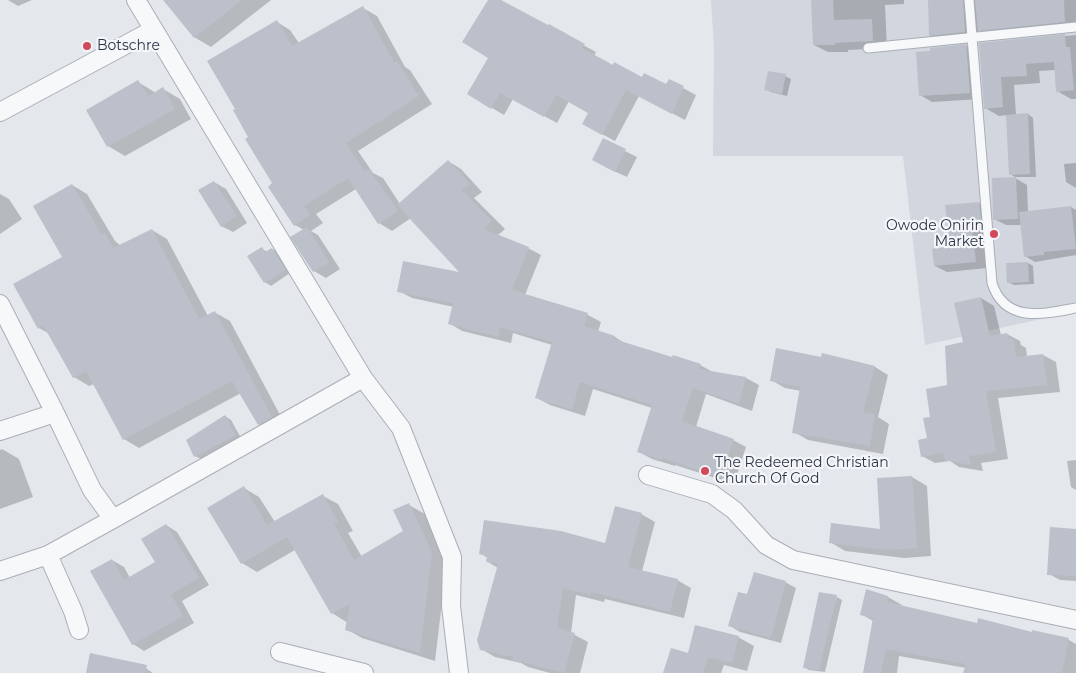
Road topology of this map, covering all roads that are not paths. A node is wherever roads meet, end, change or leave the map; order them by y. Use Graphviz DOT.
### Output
graph roads {
  1 [pos="136,0"];
  2 [pos="969,0"];
  3 [pos="1076,27"];
  4 [pos="153,30"];
  5 [pos="972,38"];
  6 [pos="868,48"];
  7 [pos="0,112"];
  8 [pos="0,304"];
  9 [pos="1076,308"];
  10 [pos="363,378"];
  11 [pos="55,413"];
  12 [pos="0,432"];
  13 [pos="648,475"];
  14 [pos="113,519"];
  15 [pos="48,555"];
  16 [pos="0,571"];
  17 [pos="1076,620"];
  18 [pos="79,630"];
  19 [pos="280,652"];
  20 [pos="364,673"];
  21 [pos="459,673"];
  1 -- 4 [label="street"];
  2 -- 5 [label="lane"];
  3 -- 5 [label="lane"];
  4 -- 7 [label="street"];
  4 -- 10 [label="street"];
  5 -- 6 [label="lane"];
  5 -- 9 [label="lane"];
  8 -- 11 [label="street"];
  10 -- 14 [label="street"];
  10 -- 21 [label="street"];
  11 -- 12 [label="street"];
  11 -- 14 [label="street"];
  13 -- 17 [label="street"];
  14 -- 15 [label="street"];
  15 -- 16 [label="street"];
  15 -- 18 [label="street"];
  19 -- 20 [label="street"];
}
